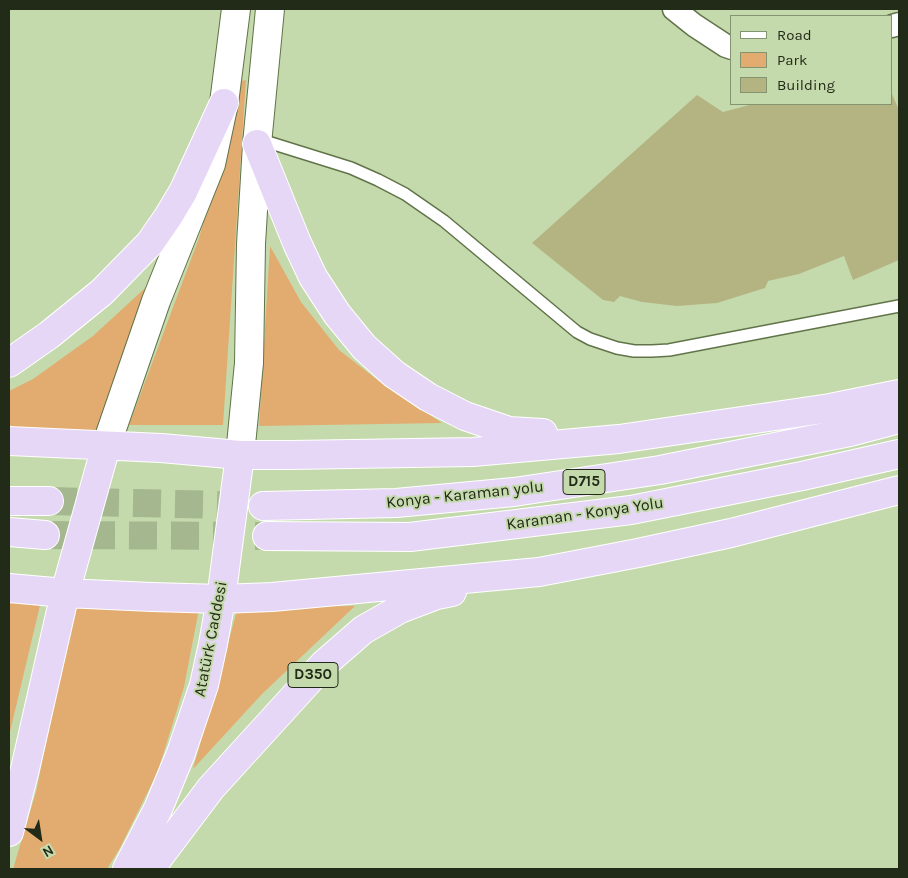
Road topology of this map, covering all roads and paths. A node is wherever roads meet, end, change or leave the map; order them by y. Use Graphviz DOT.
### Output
graph roads {
  1 [pos="236,9"];
  2 [pos="270,9"];
  3 [pos="674,9"];
  4 [pos="730,47"];
  5 [pos="224,103"];
  6 [pos="257,141"];
  7 [pos="899,306"];
  8 [pos="9,363"];
  9 [pos="899,394"];
  10 [pos="899,420"];
  11 [pos="619,439"];
  12 [pos="9,441"];
  13 [pos="106,446"];
  14 [pos="899,454"];
  15 [pos="240,455"];
  16 [pos="899,490"];
  17 [pos="9,501"];
  18 [pos="49,501"];
  19 [pos="263,506"];
  20 [pos="9,532"];
  21 [pos="46,535"];
  22 [pos="267,536"];
  23 [pos="539,572"];
  24 [pos="9,588"];
  25 [pos="65,593"];
  26 [pos="220,599"];
  27 [pos="9,832"];
  28 [pos="127,869"];
  29 [pos="150,869"];
  1 -- 5 [label="main road"];
  2 -- 6 [label="main road"];
  3 -- 4 [label="street"];
  5 -- 8 [label="highway"];
  5 -- 13 [label="main road"];
  6 -- 7 [label="lane"];
  6 -- 11 [label="highway"];
  6 -- 15 [label="main road"];
  9 -- 11 [label="highway"];
  10 -- 19 [label="highway, Konya - Karaman yolu / D715"];
  11 -- 15 [label="highway"];
  12 -- 13 [label="highway"];
  13 -- 15 [label="highway"];
  13 -- 25 [label="highway"];
  14 -- 22 [label="highway, Karaman - Konya Yolu / D715"];
  15 -- 26 [label="highway, Atatürk Caddesi"];
  16 -- 23 [label="highway"];
  17 -- 18 [label="highway"];
  20 -- 21 [label="highway"];
  23 -- 26 [label="highway"];
  23 -- 29 [label="highway, D350"];
  24 -- 25 [label="highway"];
  25 -- 26 [label="highway"];
  25 -- 27 [label="highway"];
  26 -- 28 [label="highway, Atatürk Caddesi"];
}
